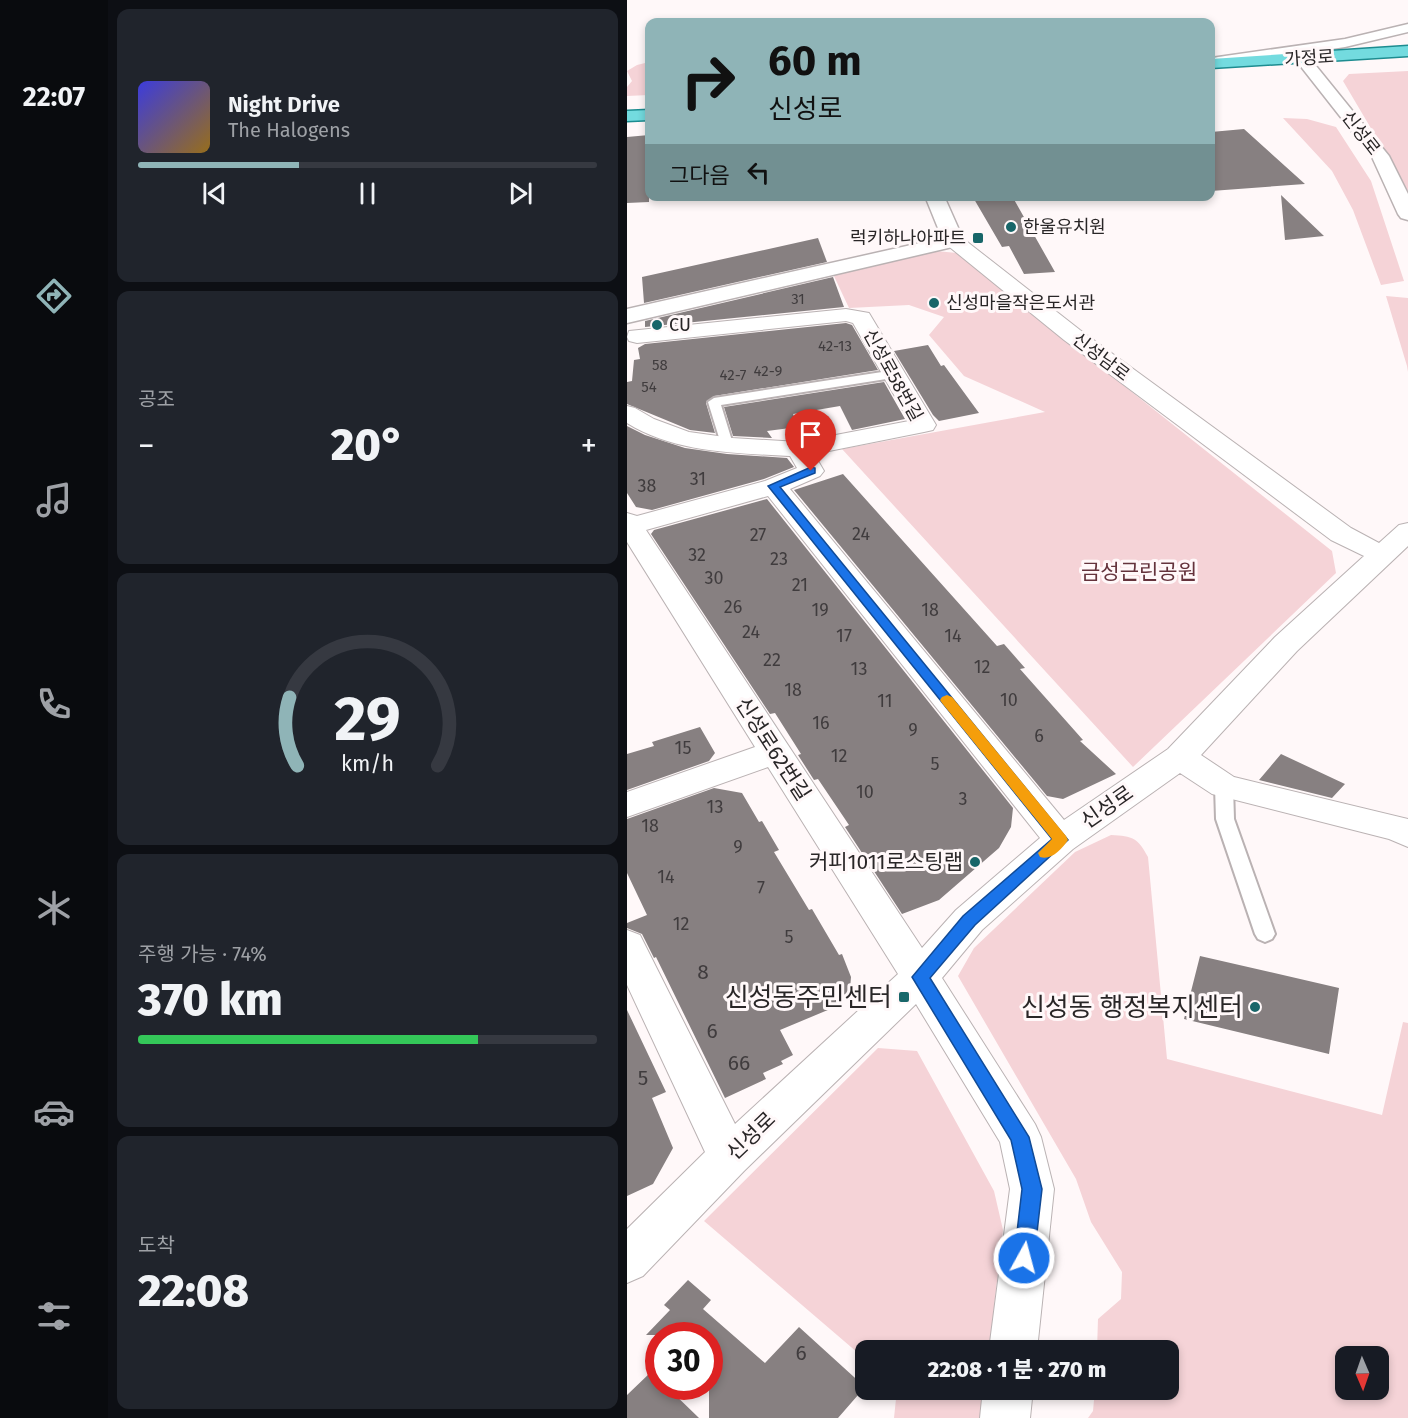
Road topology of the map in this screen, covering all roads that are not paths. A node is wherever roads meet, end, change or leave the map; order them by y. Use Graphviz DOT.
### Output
graph roads {
  1 [pos="1408,28"];
  2 [pos="1408,51"];
  3 [pos="1408,61"];
  4 [pos="1215,63"];
  5 [pos="1307,63"];
  6 [pos="1215,64"];
  7 [pos="1215,74"];
  8 [pos="645,103"];
  9 [pos="627,105"];
  10 [pos="645,115"];
  11 [pos="627,116"];
  12 [pos="936,201"];
  13 [pos="1408,214"];
  14 [pos="954,241"];
  15 [pos="630,331"];
  16 [pos="895,374"];
  17 [pos="627,413"];
  18 [pos="727,444"];
  19 [pos="799,449"];
  20 [pos="774,486"];
  21 [pos="628,525"];
  22 [pos="1408,531"];
  23 [pos="1381,554"];
  24 [pos="775,752"];
  25 [pos="1180,757"];
  26 [pos="1224,786"];
  27 [pos="627,805"];
  28 [pos="1408,834"];
  29 [pos="1061,840"];
  30 [pos="1265,934"];
  31 [pos="627,945"];
  32 [pos="920,977"];
  33 [pos="729,1157"];
  34 [pos="627,1262"];
  35 [pos="1014,1340"];
  36 [pos="1007,1400"];
  37 [pos="1005,1418"];
  1 -- 4 [label="street"];
  2 -- 5 [label="main road, 가정로"];
  3 -- 5 [label="main road, 가정로"];
  5 -- 6 [label="main road, 가정로"];
  5 -- 7 [label="main road, 가정로"];
  5 -- 13 [label="street, 신성로"];
  8 -- 9 [label="main road"];
  10 -- 11 [label="main road"];
  12 -- 14 [label="street"];
  14 -- 15 [label="street"];
  14 -- 23 [label="street, 신성남로"];
  15 -- 16 [label="street, 신성로58번길"];
  16 -- 18 [label="lane"];
  16 -- 19 [label="street, 신성로58번길"];
  17 -- 18 [label="street, 신성로58번길"];
  18 -- 19 [label="street, 신성로58번길"];
  19 -- 20 [label="street"];
  20 -- 21 [label="street"];
  20 -- 29 [label="street"];
  21 -- 24 [label="street, 신성로62번길"];
  22 -- 23 [label="street, 신성로"];
  23 -- 25 [label="street, 신성로"];
  24 -- 27 [label="street"];
  24 -- 32 [label="street, 신성로62번길"];
  25 -- 26 [label="street"];
  25 -- 29 [label="street, 신성로"];
  26 -- 28 [label="street"];
  26 -- 30 [label="lane"];
  29 -- 32 [label="street, 신성로"];
  31 -- 33 [label="street"];
  32 -- 33 [label="street, 신성로"];
  32 -- 35 [label="street, 신성로62번길"];
  33 -- 34 [label="street, 신성로"];
  36 -- 37 [label="street"];
}
